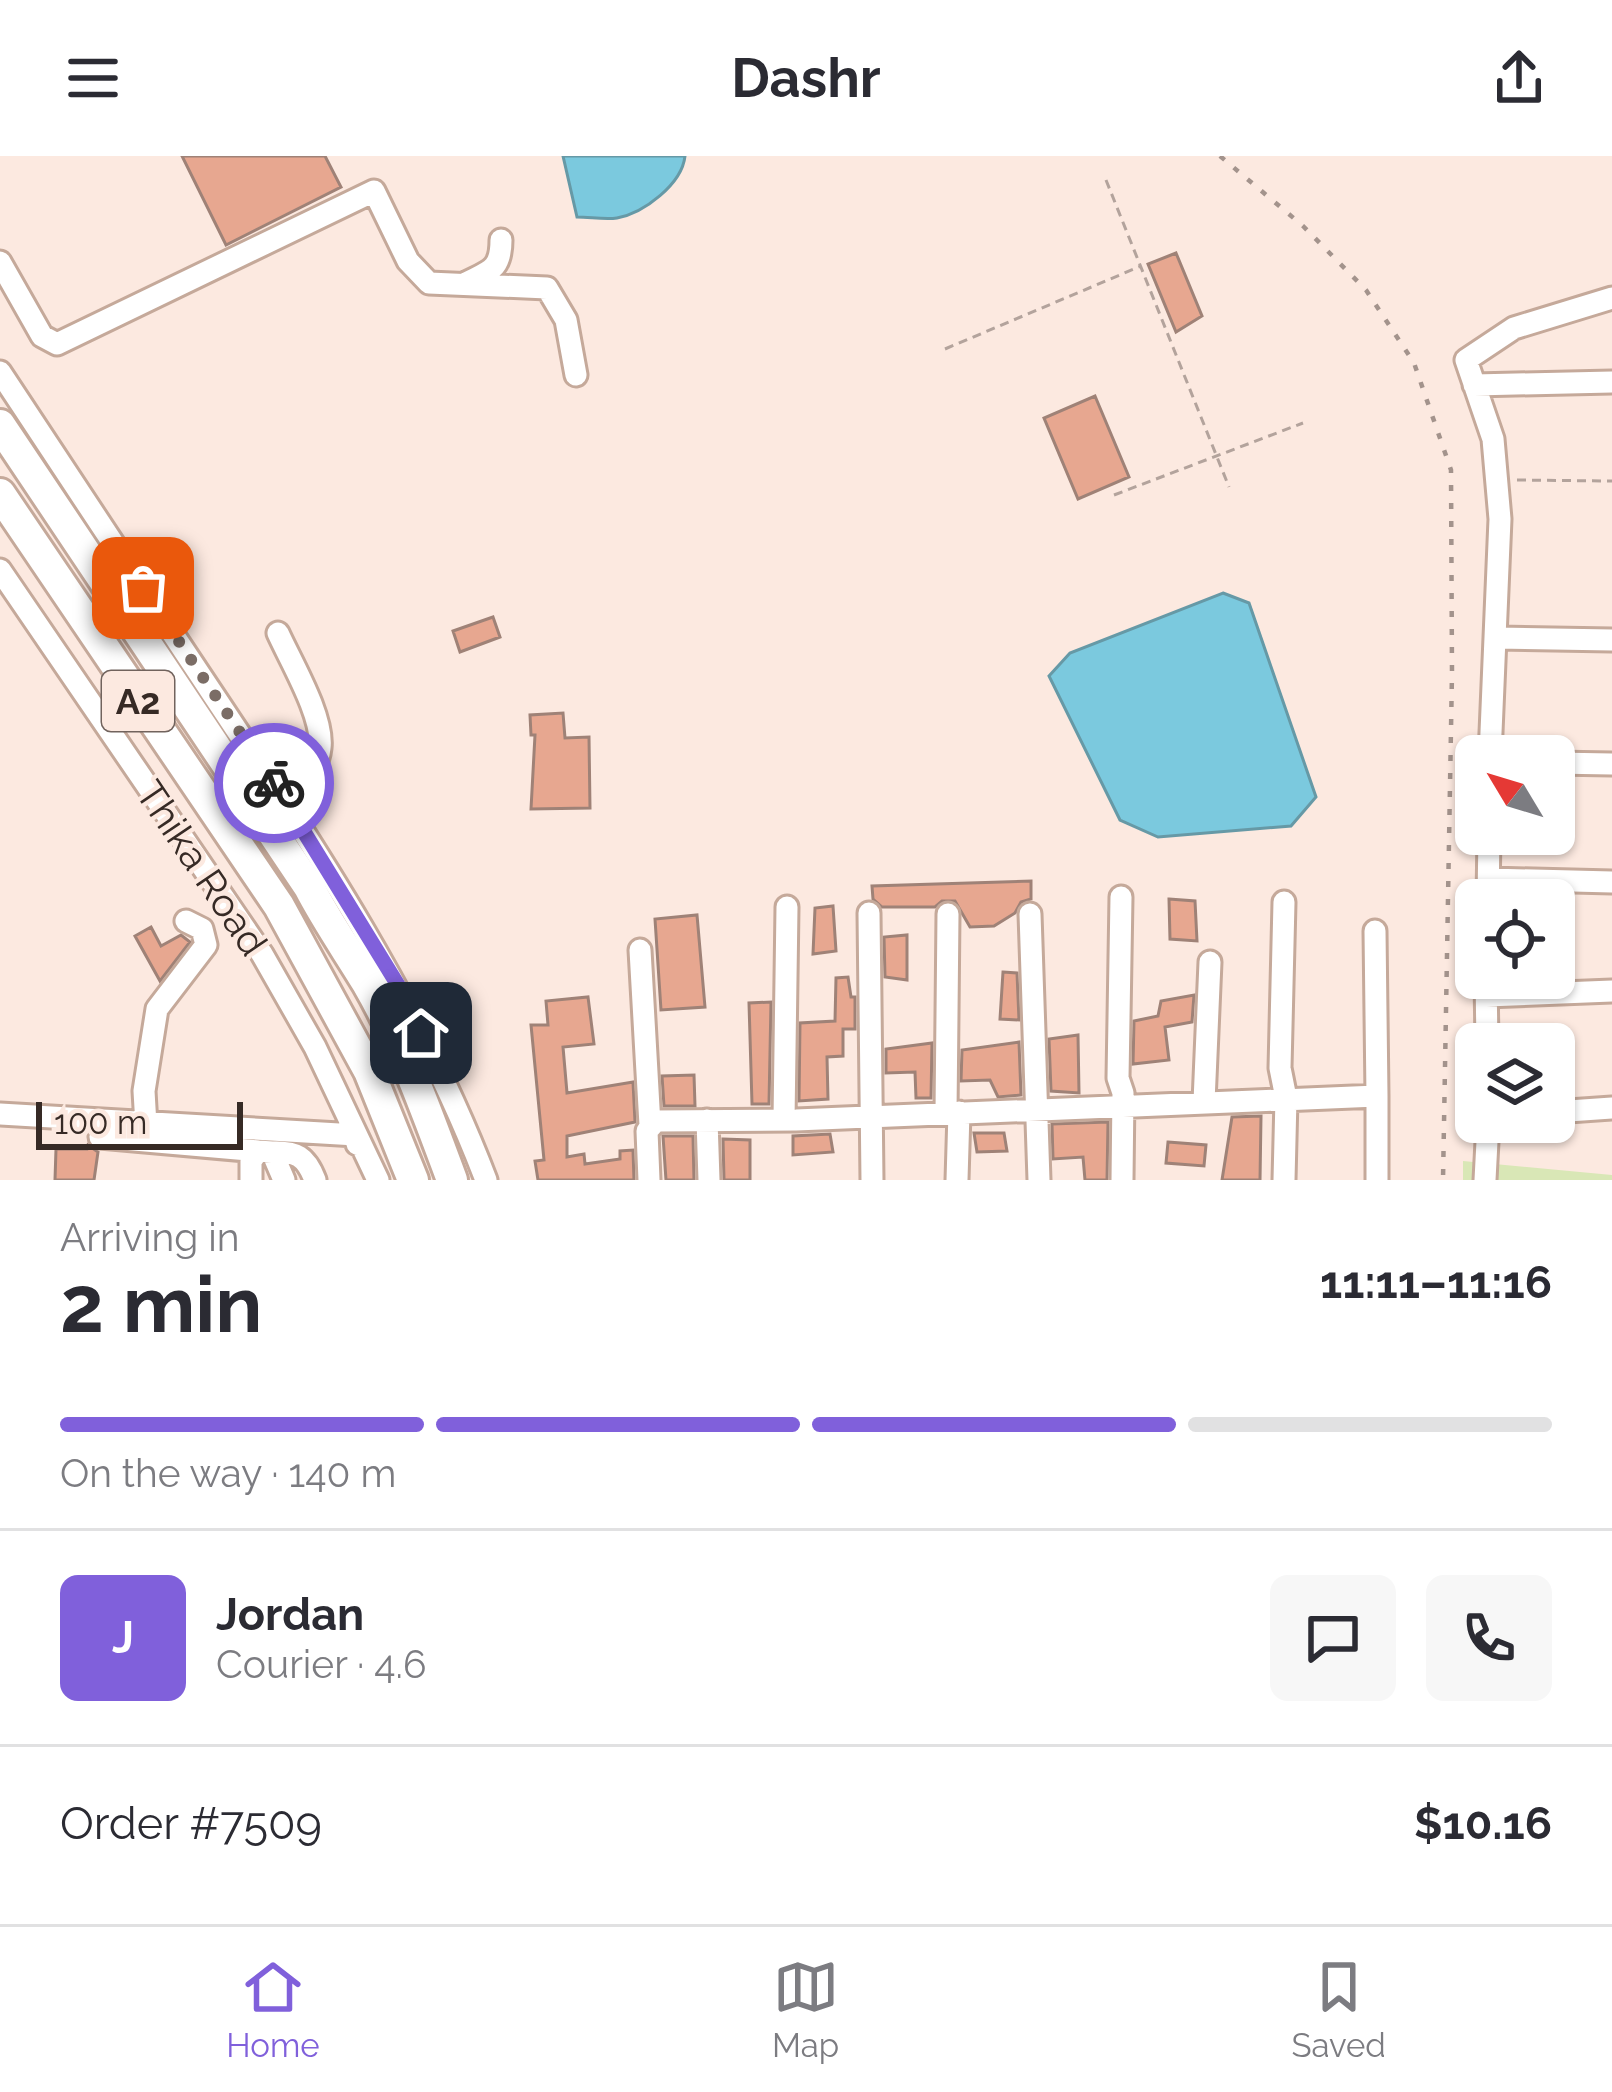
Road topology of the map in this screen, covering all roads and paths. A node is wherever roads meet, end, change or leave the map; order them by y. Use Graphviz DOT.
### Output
graph roads {
  1 [pos="1106,180"];
  2 [pos="501,240"];
  3 [pos="0,262"];
  4 [pos="1141,266"];
  5 [pos="458,287"];
  6 [pos="1612,298"];
  7 [pos="945,349"];
  8 [pos="0,372"];
  9 [pos="576,375"];
  10 [pos="1612,382"];
  11 [pos="1474,385"];
  12 [pos="1303,423"];
  13 [pos="0,424"];
  14 [pos="1216,455"];
  15 [pos="1497,480"];
  16 [pos="1612,481"];
  17 [pos="1229,487"];
  18 [pos="0,494"];
  19 [pos="1114,495"];
  20 [pos="58,512"];
  21 [pos="0,570"];
  22 [pos="167,624"];
  23 [pos="278,633"];
  24 [pos="1497,638"];
  25 [pos="1612,640"];
  26 [pos="1491,735"];
  27 [pos="1575,763"];
  28 [pos="1612,764"];
  29 [pos="290,807"];
  30 [pos="1612,882"];
  31 [pos="1575,884"];
  32 [pos="1121,897"];
  33 [pos="1284,902"];
  34 [pos="787,907"];
  35 [pos="869,913"];
  36 [pos="948,914"];
  37 [pos="1030,914"];
  38 [pos="186,921"];
  39 [pos="1375,931"];
  40 [pos="640,950"];
  41 [pos="1210,962"];
  42 [pos="1575,990"];
  43 [pos="1612,991"];
  44 [pos="1377,1096"];
  45 [pos="1286,1098"];
  46 [pos="1204,1102"];
  47 [pos="1123,1107"];
  48 [pos="1612,1108"];
  49 [pos="1037,1109"];
  50 [pos="1575,1111"];
  51 [pos="952,1112"];
  52 [pos="0,1114"];
  53 [pos="870,1116"];
  54 [pos="707,1120"];
  55 [pos="784,1120"];
  56 [pos="146,1125"];
  57 [pos="650,1125"];
  58 [pos="356,1135"];
  59 [pos="100,1137"];
  60 [pos="1487,1143"];
  61 [pos="265,1152"];
  62 [pos="251,1180"];
  63 [pos="284,1180"];
  64 [pos="314,1180"];
  65 [pos="364,1180"];
  66 [pos="378,1180"];
  67 [pos="413,1180"];
  68 [pos="452,1180"];
  69 [pos="486,1180"];
  70 [pos="649,1180"];
  71 [pos="709,1180"];
  72 [pos="872,1180"];
  73 [pos="957,1180"];
  74 [pos="1039,1180"];
  75 [pos="1122,1180"];
  76 [pos="1284,1180"];
  77 [pos="1377,1180"];
  78 [pos="1485,1180"];
  1 -- 4 [label="path"];
  2 -- 5 [label="street"];
  3 -- 5 [label="street"];
  4 -- 7 [label="path"];
  4 -- 14 [label="path"];
  5 -- 9 [label="street"];
  6 -- 11 [label="street"];
  8 -- 22 [label="street"];
  10 -- 11 [label="street"];
  11 -- 15 [label="street"];
  12 -- 14 [label="path"];
  13 -- 20 [label="highway, Thika Road / A2"];
  14 -- 17 [label="path"];
  14 -- 19 [label="path"];
  15 -- 16 [label="path"];
  15 -- 24 [label="street"];
  18 -- 67 [label="highway, Thika Road / A2"];
  20 -- 22 [label="highway"];
  20 -- 68 [label="highway, Thika Road / A2"];
  21 -- 58 [label="street, Thika Road"];
  22 -- 29 [label="street"];
  23 -- 29 [label="street"];
  24 -- 25 [label="street"];
  24 -- 26 [label="street"];
  27 -- 28 [label="street"];
  29 -- 69 [label="street"];
  30 -- 31 [label="street"];
  32 -- 47 [label="street"];
  33 -- 45 [label="street"];
  34 -- 55 [label="street"];
  35 -- 53 [label="street"];
  36 -- 51 [label="street"];
  37 -- 49 [label="street"];
  38 -- 56 [label="street"];
  39 -- 44 [label="street"];
  40 -- 57 [label="street"];
  41 -- 46 [label="street"];
  42 -- 43 [label="street"];
  44 -- 45 [label="street"];
  44 -- 77 [label="street"];
  45 -- 46 [label="street"];
  45 -- 76 [label="street"];
  46 -- 47 [label="street"];
  47 -- 49 [label="street"];
  47 -- 75 [label="street"];
  48 -- 50 [label="street"];
  49 -- 51 [label="street"];
  49 -- 74 [label="street"];
  51 -- 53 [label="street"];
  51 -- 73 [label="street"];
  52 -- 56 [label="street"];
  53 -- 55 [label="street"];
  53 -- 72 [label="street"];
  54 -- 55 [label="street"];
  54 -- 57 [label="street"];
  54 -- 71 [label="street"];
  56 -- 58 [label="street"];
  57 -- 70 [label="street"];
  58 -- 65 [label="street"];
  58 -- 66 [label="street, Thika Road"];
  59 -- 61 [label="street"];
  60 -- 78 [label="street"];
  61 -- 62 [label="street"];
  61 -- 63 [label="street"];
  61 -- 64 [label="street"];
}
